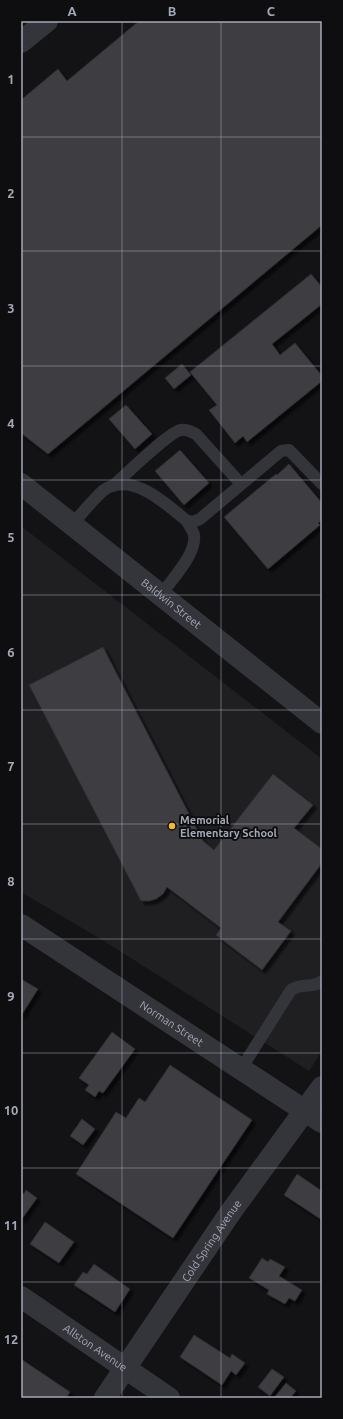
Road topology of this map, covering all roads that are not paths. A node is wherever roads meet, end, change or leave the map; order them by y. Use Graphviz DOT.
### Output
graph roads {
  1 [pos="46,21"];
  2 [pos="24,36"];
  3 [pos="21,484"];
  4 [pos="241,484"];
  5 [pos="322,484"];
  6 [pos="113,486"];
  7 [pos="187,521"];
  8 [pos="72,524"];
  9 [pos="161,595"];
  10 [pos="322,723"];
  11 [pos="21,925"];
  12 [pos="322,981"];
  13 [pos="241,1069"];
  14 [pos="322,1087"];
  15 [pos="314,1116"];
  16 [pos="21,1297"];
  17 [pos="125,1369"];
  18 [pos="105,1398"];
  19 [pos="169,1398"];
  1 -- 2 [label="street"];
  3 -- 8 [label="street, Baldwin Street"];
  4 -- 5 [label="lane"];
  4 -- 6 [label="lane"];
  4 -- 7 [label="lane"];
  6 -- 7 [label="lane"];
  6 -- 8 [label="lane"];
  7 -- 9 [label="lane"];
  8 -- 9 [label="street, Baldwin Street"];
  9 -- 10 [label="street, Baldwin Street"];
  11 -- 13 [label="street, Norman Street"];
  12 -- 13 [label="lane"];
  13 -- 15 [label="street, Norman Street"];
  14 -- 15 [label="street, Cold Spring Avenue"];
  15 -- 17 [label="street, Cold Spring Avenue"];
  16 -- 17 [label="street, Allston Avenue"];
  17 -- 18 [label="street, Cold Spring Avenue"];
  17 -- 19 [label="street, Allston Avenue"];
}
